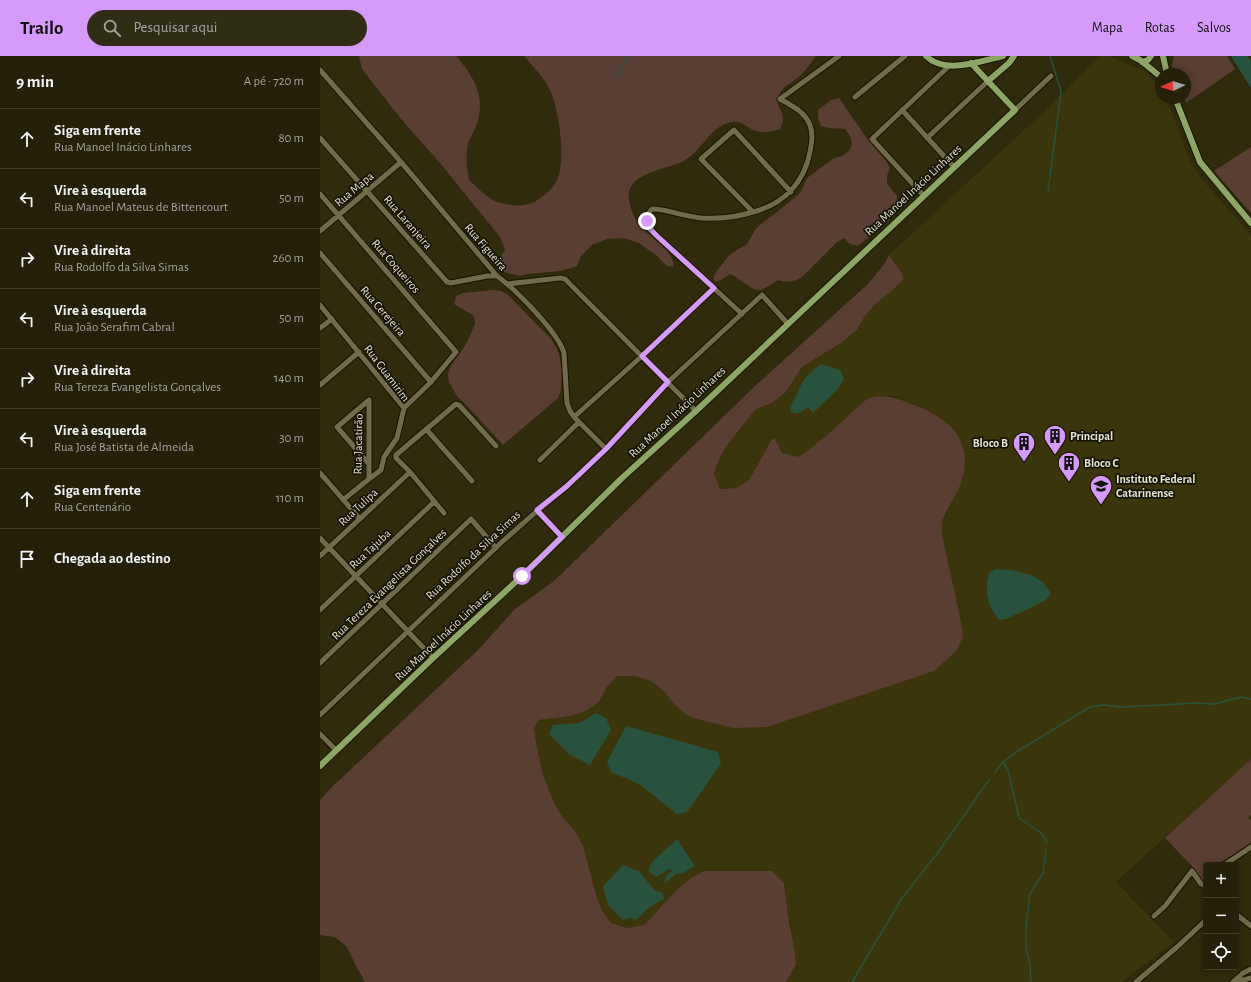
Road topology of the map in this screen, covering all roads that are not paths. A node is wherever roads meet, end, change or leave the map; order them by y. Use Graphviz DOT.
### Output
graph roads {
  1 [pos="839,56"];
  2 [pos="905,56"];
  3 [pos="926,56"];
  4 [pos="1003,56"];
  5 [pos="1014,56"];
  6 [pos="1132,56"];
  7 [pos="1151,56"];
  8 [pos="1162,56"];
  9 [pos="1142,62"];
  10 [pos="971,63"];
  11 [pos="949,66"];
  12 [pos="1165,68"];
  13 [pos="320,70"];
  14 [pos="1155,72"];
  15 [pos="1051,76"];
  16 [pos="988,82"];
  17 [pos="855,96"];
  18 [pos="1177,104"];
  19 [pos="902,110"];
  20 [pos="1015,110"];
  21 [pos="320,138"];
  22 [pos="927,138"];
  23 [pos="401,162"];
  24 [pos="954,167"];
  25 [pos="367,190"];
  26 [pos="791,192"];
  27 [pos="320,194"];
  28 [pos="924,196"];
  29 [pos="754,212"];
  30 [pos="338,215"];
  31 [pos="1251,223"];
  32 [pos="320,231"];
  33 [pos="320,253"];
  34 [pos="497,276"];
  35 [pos="507,284"];
  36 [pos="714,288"];
  37 [pos="320,305"];
  38 [pos="742,314"];
  39 [pos="332,319"];
  40 [pos="788,324"];
  41 [pos="320,328"];
  42 [pos="359,352"];
  43 [pos="642,356"];
  44 [pos="431,382"];
  45 [pos="668,382"];
  46 [pos="320,385"];
  47 [pos="404,408"];
  48 [pos="696,410"];
  49 [pos="574,416"];
  50 [pos="579,422"];
  51 [pos="426,429"];
  52 [pos="496,446"];
  53 [pos="606,449"];
  54 [pos="540,460"];
  55 [pos="369,464"];
  56 [pos="410,472"];
  57 [pos="320,473"];
  58 [pos="369,479"];
  59 [pos="472,481"];
  60 [pos="343,500"];
  61 [pos="434,502"];
  62 [pos="537,510"];
  63 [pos="444,513"];
  64 [pos="360,519"];
  65 [pos="562,537"];
  66 [pos="320,538"];
  67 [pos="329,548"];
  68 [pos="496,548"];
  69 [pos="320,556"];
  70 [pos="356,576"];
  71 [pos="382,604"];
  72 [pos="320,610"];
  73 [pos="408,631"];
  74 [pos="434,658"];
  75 [pos="320,663"];
  76 [pos="320,716"];
  77 [pos="320,734"];
  78 [pos="336,750"];
  79 [pos="320,766"];
  80 [pos="1251,847"];
  81 [pos="1228,862"];
  82 [pos="1203,885"];
  83 [pos="1154,916"];
  84 [pos="1239,916"];
  85 [pos="1203,923"];
  86 [pos="1251,926"];
  87 [pos="1251,969"];
  88 [pos="1251,978"];
  89 [pos="1136,982"];
  90 [pos="1234,982"];
  1 -- 26 [label="street"];
  2 -- 17 [label="street"];
  3 -- 11 [label="main road"];
  4 -- 10 [label="main road"];
  5 -- 16 [label="main road"];
  6 -- 9 [label="main road"];
  7 -- 9 [label="main road"];
  8 -- 12 [label="main road"];
  9 -- 14 [label="main road"];
  10 -- 11 [label="main road"];
  10 -- 16 [label="main road"];
  11 -- 19 [label="street"];
  13 -- 23 [label="street, Rua Figueira"];
  15 -- 20 [label="street, Rua Manoel Inácio Linhares"];
  16 -- 20 [label="main road"];
  16 -- 22 [label="street"];
  18 -- 31 [label="main road"];
  19 -- 22 [label="street"];
  19 -- 28 [label="street"];
  20 -- 24 [label="main road, Rua Manoel Inácio Linhares"];
  21 -- 25 [label="street, Rua Laranjeira"];
  22 -- 24 [label="street"];
  23 -- 25 [label="street, Rua Mapa"];
  23 -- 34 [label="street, Rua Figueira"];
  24 -- 28 [label="main road, Rua Manoel Inácio Linhares"];
  25 -- 30 [label="street, Rua Mapa"];
  25 -- 34 [label="street, Rua Laranjeira"];
  26 -- 29 [label="street"];
  26 -- 29 [label="street"];
  27 -- 30 [label="street, Rua Coqueiros"];
  28 -- 40 [label="main road, Rua Manoel Inácio Linhares"];
  29 -- 36 [label="street"];
  30 -- 32 [label="street, Rua Mapa"];
  30 -- 44 [label="street, Rua Coqueiros"];
  33 -- 44 [label="street, Rua Cerejeira"];
  34 -- 35 [label="street, Rua Figueira"];
  35 -- 43 [label="street"];
  35 -- 49 [label="street, Rua Figueira"];
  36 -- 38 [label="street"];
  36 -- 43 [label="street"];
  37 -- 39 [label="street, Rua Guamirim"];
  38 -- 40 [label="street, Rua Rodolfo da Silva Simas"];
  38 -- 45 [label="street, Rua Rodolfo da Silva Simas"];
  39 -- 41 [label="street"];
  39 -- 42 [label="street, Rua Guamirim"];
  40 -- 48 [label="main road, Rua Manoel Inácio Linhares"];
  42 -- 46 [label="street"];
  42 -- 47 [label="street, Rua Guamirim"];
  43 -- 45 [label="street"];
  43 -- 49 [label="street"];
  44 -- 47 [label="street"];
  45 -- 48 [label="street"];
  45 -- 53 [label="street, Rua Rodolfo da Silva Simas"];
  47 -- 58 [label="street, Rua Guamirim"];
  48 -- 65 [label="main road, Rua Manoel Inácio Linhares"];
  49 -- 50 [label="street, Rua Figueira"];
  50 -- 53 [label="street, Rua Figueira"];
  50 -- 54 [label="street"];
  51 -- 52 [label="street"];
  51 -- 56 [label="street"];
  51 -- 59 [label="street"];
  53 -- 62 [label="street, Rua Rodolfo da Silva Simas"];
  55 -- 55 [label="street, Rua Jacatirão"];
  55 -- 58 [label="street, Rua Jacatirão"];
  56 -- 61 [label="street"];
  56 -- 64 [label="street, Rua Tulipa"];
  57 -- 60 [label="street"];
  58 -- 60 [label="street, Rua Jacatirão"];
  60 -- 64 [label="street"];
  61 -- 63 [label="street"];
  61 -- 70 [label="street, Rua Tajuba"];
  62 -- 65 [label="street"];
  62 -- 68 [label="street, Rua Rodolfo da Silva Simas"];
  64 -- 67 [label="street, Rua Tulipa"];
  65 -- 74 [label="main road, Rua Manoel Inácio Linhares"];
  66 -- 67 [label="street"];
  67 -- 69 [label="street, Rua Tulipa"];
  67 -- 70 [label="street"];
  68 -- 71 [label="street, Rua Tereza Evangelista Gonçalves"];
  68 -- 73 [label="street, Rua Rodolfo da Silva Simas"];
  70 -- 71 [label="street"];
  70 -- 72 [label="street, Rua Tajuba"];
  71 -- 73 [label="street"];
  71 -- 75 [label="street, Rua Tereza Evangelista Gonçalves"];
  73 -- 74 [label="street"];
  73 -- 76 [label="street, Rua Rodolfo da Silva Simas"];
  74 -- 78 [label="main road, Rua Manoel Inácio Linhares"];
  77 -- 78 [label="street"];
  78 -- 79 [label="main road, Rua Manoel Inácio Linhares"];
  80 -- 81 [label="street"];
  82 -- 83 [label="street"];
  84 -- 86 [label="street"];
  85 -- 89 [label="street"];
  87 -- 90 [label="street"];
  88 -- 90 [label="street"];
}
